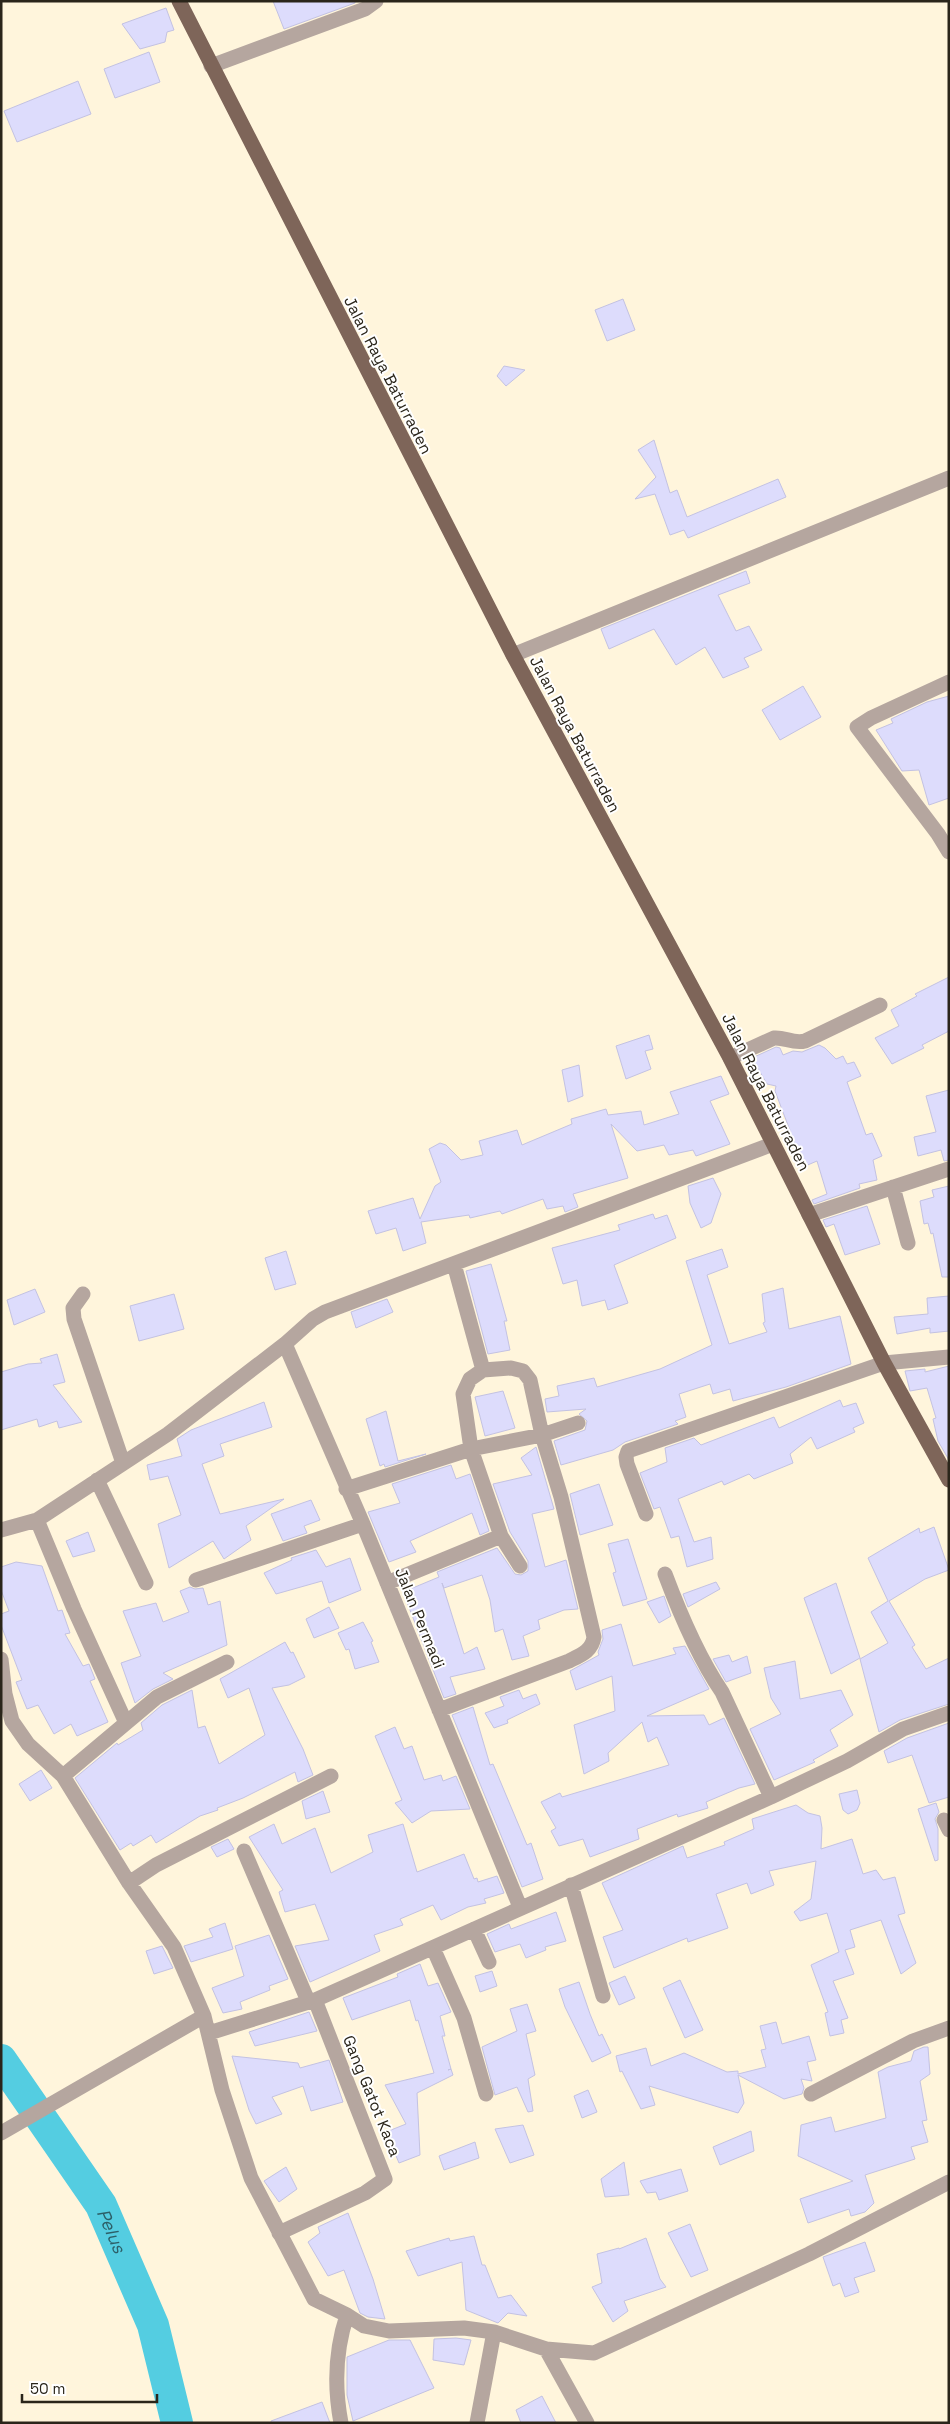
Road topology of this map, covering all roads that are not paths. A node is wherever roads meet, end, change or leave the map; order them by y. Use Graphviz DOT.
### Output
graph roads {
  1 [pos="179,1"];
  2 [pos="376,1"];
  3 [pos="211,66"];
  4 [pos="949,478"];
  5 [pos="513,655"];
  6 [pos="949,682"];
  7 [pos="943,831"];
  8 [pos="949,852"];
  9 [pos="880,1005"];
  10 [pos="730,1058"];
  11 [pos="773,1144"];
  12 [pos="949,1169"];
  13 [pos="893,1187"];
  14 [pos="809,1215"];
  15 [pos="908,1244"];
  16 [pos="454,1264"];
  17 [pos="83,1294"];
  18 [pos="285,1344"];
  19 [pos="949,1357"];
  20 [pos="884,1363"];
  21 [pos="483,1370"];
  22 [pos="578,1423"];
  23 [pos="542,1435"];
  24 [pos="471,1449"];
  25 [pos="123,1463"];
  26 [pos="97,1480"];
  27 [pos="949,1480"];
  28 [pos="346,1489"];
  29 [pos="646,1514"];
  30 [pos="37,1520"];
  31 [pos="363,1524"];
  32 [pos="1,1530"];
  33 [pos="501,1536"];
  34 [pos="520,1566"];
  35 [pos="665,1574"];
  36 [pos="196,1580"];
  37 [pos="146,1582"];
  38 [pos="387,1583"];
  39 [pos="1,1660"];
  40 [pos="226,1662"];
  41 [pos="439,1710"];
  42 [pos="949,1713"];
  43 [pos="126,1723"];
  44 [pos="69,1770"];
  45 [pos="331,1776"];
  46 [pos="771,1797"];
  47 [pos="244,1852"];
  48 [pos="130,1883"];
  49 [pos="570,1885"];
  50 [pos="520,1907"];
  51 [pos="474,1929"];
  52 [pos="433,1948"];
  53 [pos="489,1962"];
  54 [pos="604,1996"];
  55 [pos="311,2000"];
  56 [pos="204,2016"];
  57 [pos="949,2028"];
  58 [pos="209,2033"];
  59 [pos="486,2094"];
  60 [pos="812,2094"];
  61 [pos="1,2133"];
  62 [pos="949,2182"];
  63 [pos="280,2233"];
  64 [pos="347,2315"];
  65 [pos="494,2332"];
  66 [pos="546,2349"];
  67 [pos="341,2423"];
  68 [pos="477,2423"];
  69 [pos="587,2423"];
  1 -- 3 [label="main road, Jalan Raya Baturraden"];
  2 -- 3 [label="street"];
  3 -- 5 [label="main road, Jalan Raya Baturraden"];
  4 -- 5 [label="street"];
  5 -- 10 [label="main road, Jalan Raya Baturraden"];
  6 -- 7 [label="street"];
  7 -- 8 [label="street"];
  9 -- 10 [label="street"];
  10 -- 11 [label="main road, Jalan Raya Baturraden"];
  11 -- 14 [label="main road, Jalan Raya Baturraden"];
  11 -- 16 [label="street"];
  12 -- 13 [label="street"];
  13 -- 14 [label="street"];
  13 -- 15 [label="street"];
  14 -- 20 [label="main road, Jalan Raya Baturraden"];
  16 -- 18 [label="street"];
  16 -- 21 [label="street"];
  17 -- 25 [label="street"];
  18 -- 25 [label="street"];
  18 -- 28 [label="street, Jalan Permadi"];
  19 -- 20 [label="street"];
  20 -- 27 [label="main road, Jalan Raya Baturraden"];
  20 -- 29 [label="street"];
  21 -- 23 [label="street"];
  21 -- 24 [label="street"];
  22 -- 23 [label="street"];
  23 -- 24 [label="street"];
  23 -- 41 [label="street"];
  24 -- 28 [label="street"];
  24 -- 33 [label="street"];
  25 -- 26 [label="street"];
  26 -- 30 [label="street"];
  26 -- 37 [label="street"];
  28 -- 31 [label="street, Jalan Permadi"];
  30 -- 32 [label="street"];
  30 -- 43 [label="street"];
  31 -- 36 [label="street"];
  31 -- 38 [label="street, Jalan Permadi"];
  33 -- 34 [label="street"];
  33 -- 38 [label="street"];
  35 -- 46 [label="street"];
  38 -- 41 [label="street, Jalan Permadi"];
  39 -- 44 [label="street"];
  40 -- 43 [label="street"];
  41 -- 50 [label="street, Jalan Permadi"];
  42 -- 46 [label="street"];
  43 -- 44 [label="street"];
  44 -- 48 [label="street"];
  45 -- 48 [label="street"];
  46 -- 49 [label="street"];
  47 -- 55 [label="street"];
  48 -- 56 [label="street"];
  49 -- 50 [label="street"];
  49 -- 54 [label="street"];
  50 -- 51 [label="street"];
  51 -- 52 [label="street"];
  51 -- 53 [label="street"];
  52 -- 55 [label="street"];
  52 -- 59 [label="street"];
  55 -- 58 [label="street"];
  55 -- 63 [label="street, Gang Gatot Kaca"];
  56 -- 58 [label="street"];
  56 -- 61 [label="street"];
  57 -- 60 [label="street"];
  58 -- 63 [label="street"];
  62 -- 66 [label="street"];
  63 -- 64 [label="street"];
  64 -- 65 [label="street"];
  64 -- 67 [label="street"];
  65 -- 66 [label="street"];
  65 -- 68 [label="street"];
  66 -- 69 [label="street"];
}
